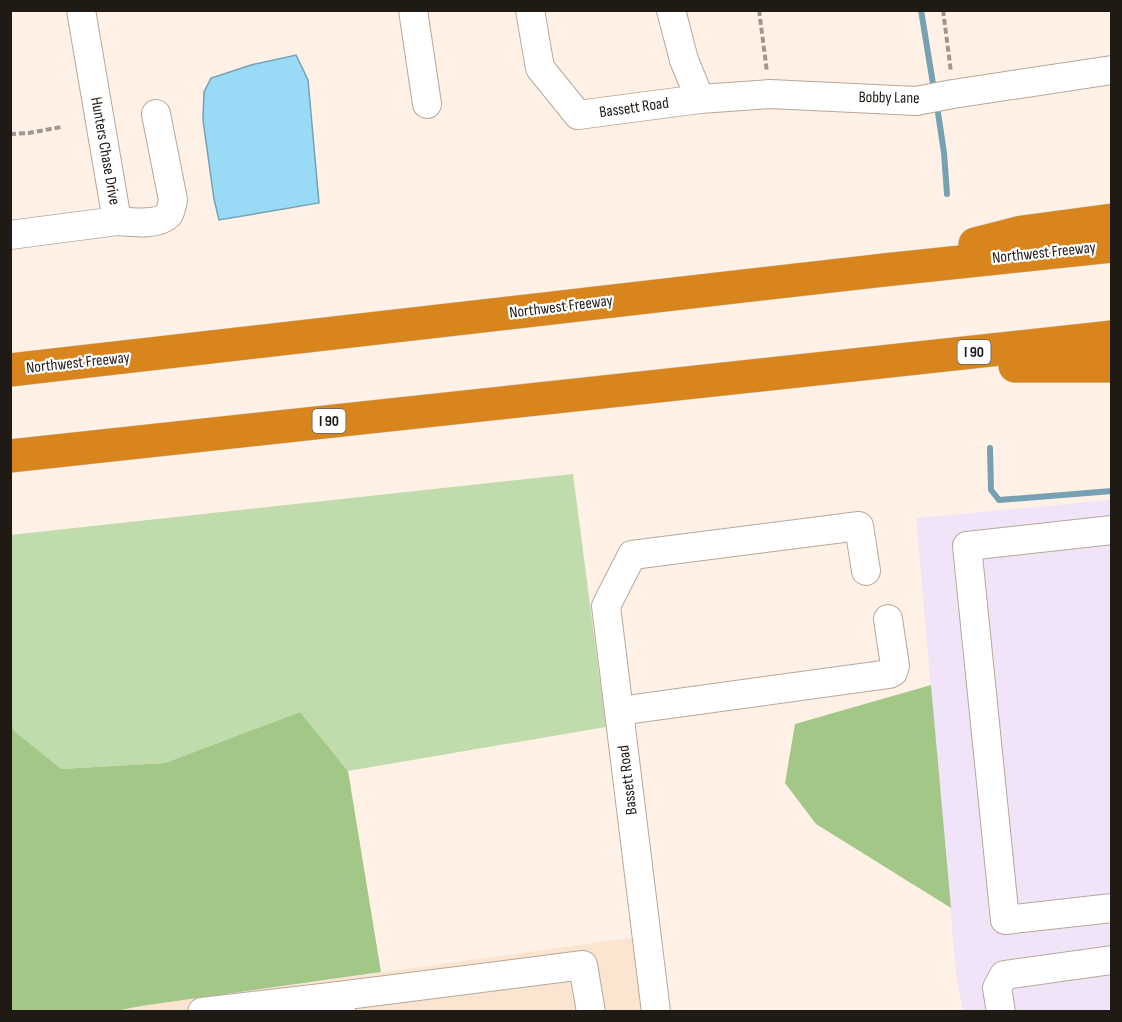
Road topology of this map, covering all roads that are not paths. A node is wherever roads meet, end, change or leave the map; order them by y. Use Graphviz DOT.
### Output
graph roads {
  1 [pos="81,10"];
  2 [pos="413,10"];
  3 [pos="530,10"];
  4 [pos="671,10"];
  5 [pos="1112,69"];
  6 [pos="700,99"];
  7 [pos="427,104"];
  8 [pos="156,114"];
  9 [pos="1112,220"];
  10 [pos="117,221"];
  11 [pos="10,235"];
  12 [pos="1112,246"];
  13 [pos="884,270"];
  14 [pos="1112,337"];
  15 [pos="1112,366"];
  16 [pos="836,367"];
  17 [pos="10,370"];
  18 [pos="10,456"];
  19 [pos="1112,530"];
  20 [pos="866,571"];
  21 [pos="888,619"];
  22 [pos="619,711"];
  23 [pos="1112,908"];
  24 [pos="1112,960"];
  25 [pos="340,1004"];
  26 [pos="202,1011"];
  27 [pos="591,1011"];
  28 [pos="656,1011"];
  29 [pos="1001,1011"];
  1 -- 10 [label="street, Hunters Chase Drive"];
  2 -- 7 [label="street"];
  3 -- 6 [label="street, Bassett Road"];
  4 -- 6 [label="street"];
  5 -- 6 [label="street, Bobby Lane"];
  8 -- 10 [label="street"];
  9 -- 13 [label="highway"];
  10 -- 11 [label="street, Hunters Chase Drive"];
  12 -- 13 [label="highway, Northwest Freeway"];
  13 -- 17 [label="highway, Northwest Freeway"];
  14 -- 16 [label="highway, I 90"];
  15 -- 16 [label="highway"];
  16 -- 18 [label="highway, I 90"];
  19 -- 23 [label="street"];
  20 -- 22 [label="street, Bassett Road"];
  21 -- 22 [label="street"];
  22 -- 28 [label="street, Bassett Road"];
  24 -- 29 [label="street"];
  25 -- 26 [label="street"];
  25 -- 27 [label="street"];
}
